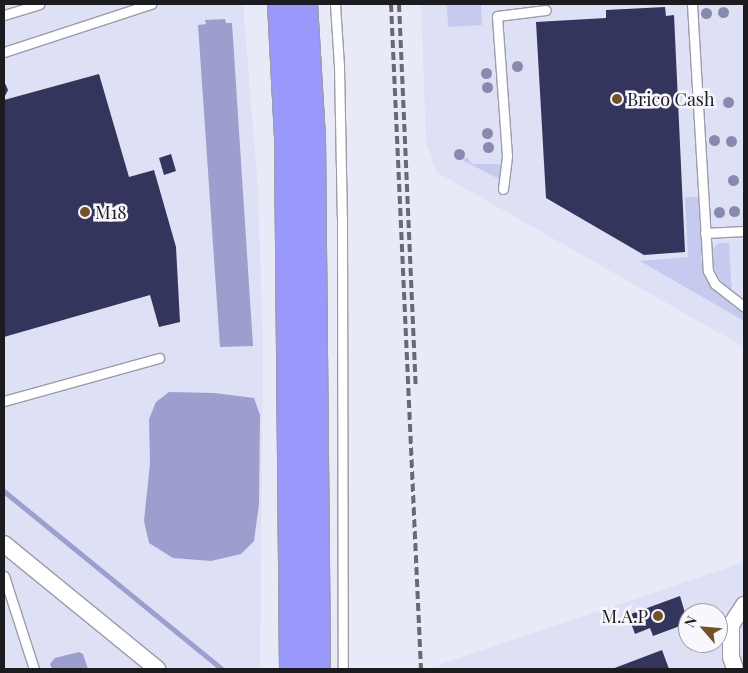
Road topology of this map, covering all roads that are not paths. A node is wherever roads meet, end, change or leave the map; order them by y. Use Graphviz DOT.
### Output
graph roads {
  1 [pos="39,4"];
  2 [pos="151,4"];
  3 [pos="282,4"];
  4 [pos="303,4"];
  5 [pos="335,4"];
  6 [pos="692,4"];
  7 [pos="546,10"];
  8 [pos="4,15"];
  9 [pos="4,52"];
  10 [pos="503,189"];
  11 [pos="744,231"];
  12 [pos="705,233"];
  13 [pos="744,307"];
  14 [pos="159,358"];
  15 [pos="4,401"];
  16 [pos="4,544"];
  17 [pos="4,576"];
  18 [pos="744,605"];
  19 [pos="34,669"];
  20 [pos="157,669"];
  21 [pos="294,669"];
  22 [pos="316,669"];
  23 [pos="343,669"];
  24 [pos="734,669"];
  1 -- 8 [label="lane"];
  2 -- 9 [label="lane"];
  3 -- 21 [label="highway"];
  4 -- 22 [label="highway"];
  5 -- 23 [label="lane"];
  6 -- 12 [label="lane"];
  7 -- 10 [label="lane"];
  11 -- 12 [label="lane"];
  12 -- 13 [label="lane"];
  14 -- 15 [label="lane"];
  16 -- 20 [label="street"];
  17 -- 19 [label="lane"];
  18 -- 24 [label="street"];
}
